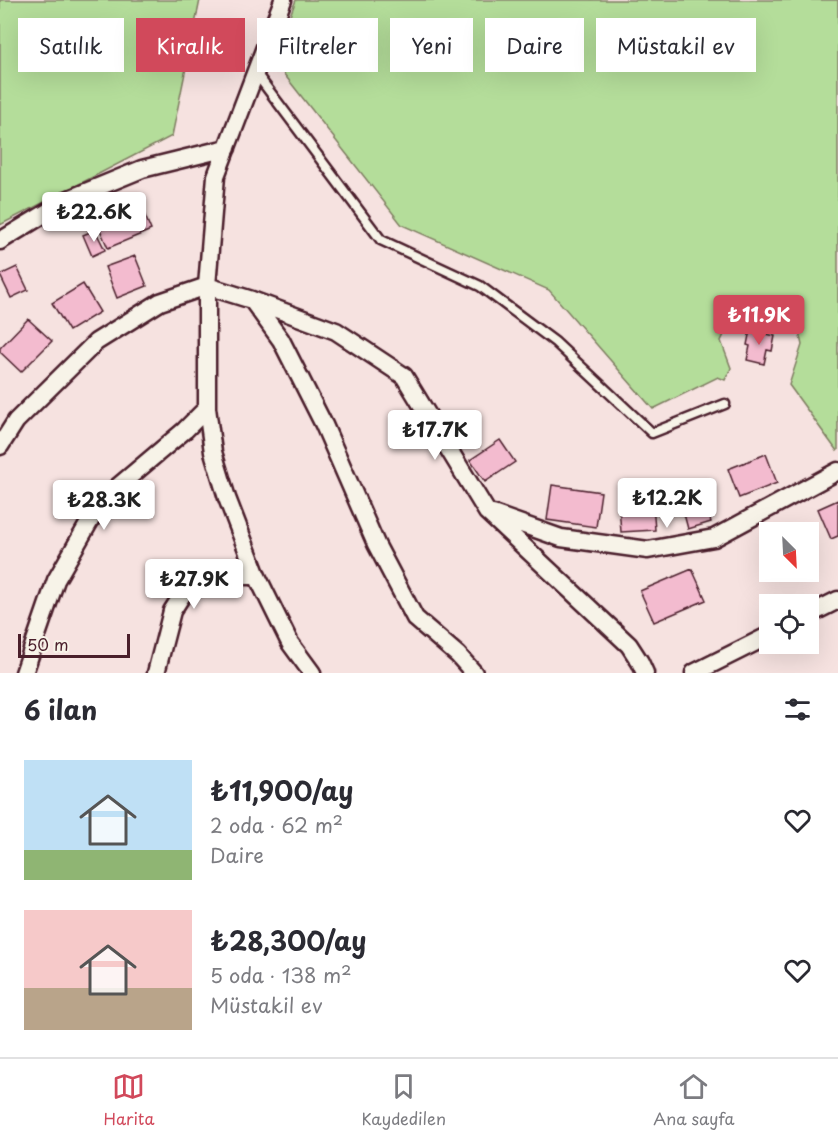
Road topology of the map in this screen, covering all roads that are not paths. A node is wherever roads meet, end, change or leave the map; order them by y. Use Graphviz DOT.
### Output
graph roads {
  1 [pos="283,0"];
  2 [pos="255,72"];
  3 [pos="227,148"];
  4 [pos="0,241"];
  5 [pos="207,286"];
  6 [pos="252,300"];
  7 [pos="725,404"];
  8 [pos="207,408"];
  9 [pos="0,446"];
  10 [pos="838,471"];
  11 [pos="487,512"];
  12 [pos="257,576"];
  13 [pos="838,600"];
  14 [pos="819,610"];
  15 [pos="759,640"];
  16 [pos="24,673"];
  17 [pos="156,673"];
  18 [pos="312,673"];
  19 [pos="474,673"];
  20 [pos="645,673"];
  21 [pos="694,673"];
  1 -- 2 [label="street"];
  2 -- 3 [label="street"];
  2 -- 7 [label="lane"];
  3 -- 4 [label="street"];
  3 -- 5 [label="street"];
  5 -- 6 [label="street"];
  5 -- 8 [label="street"];
  5 -- 9 [label="street"];
  6 -- 11 [label="street"];
  6 -- 19 [label="street"];
  8 -- 12 [label="street"];
  8 -- 16 [label="street"];
  10 -- 11 [label="street"];
  11 -- 20 [label="street"];
  12 -- 17 [label="street"];
  12 -- 18 [label="street"];
  13 -- 14 [label="street"];
  15 -- 21 [label="street"];
}
